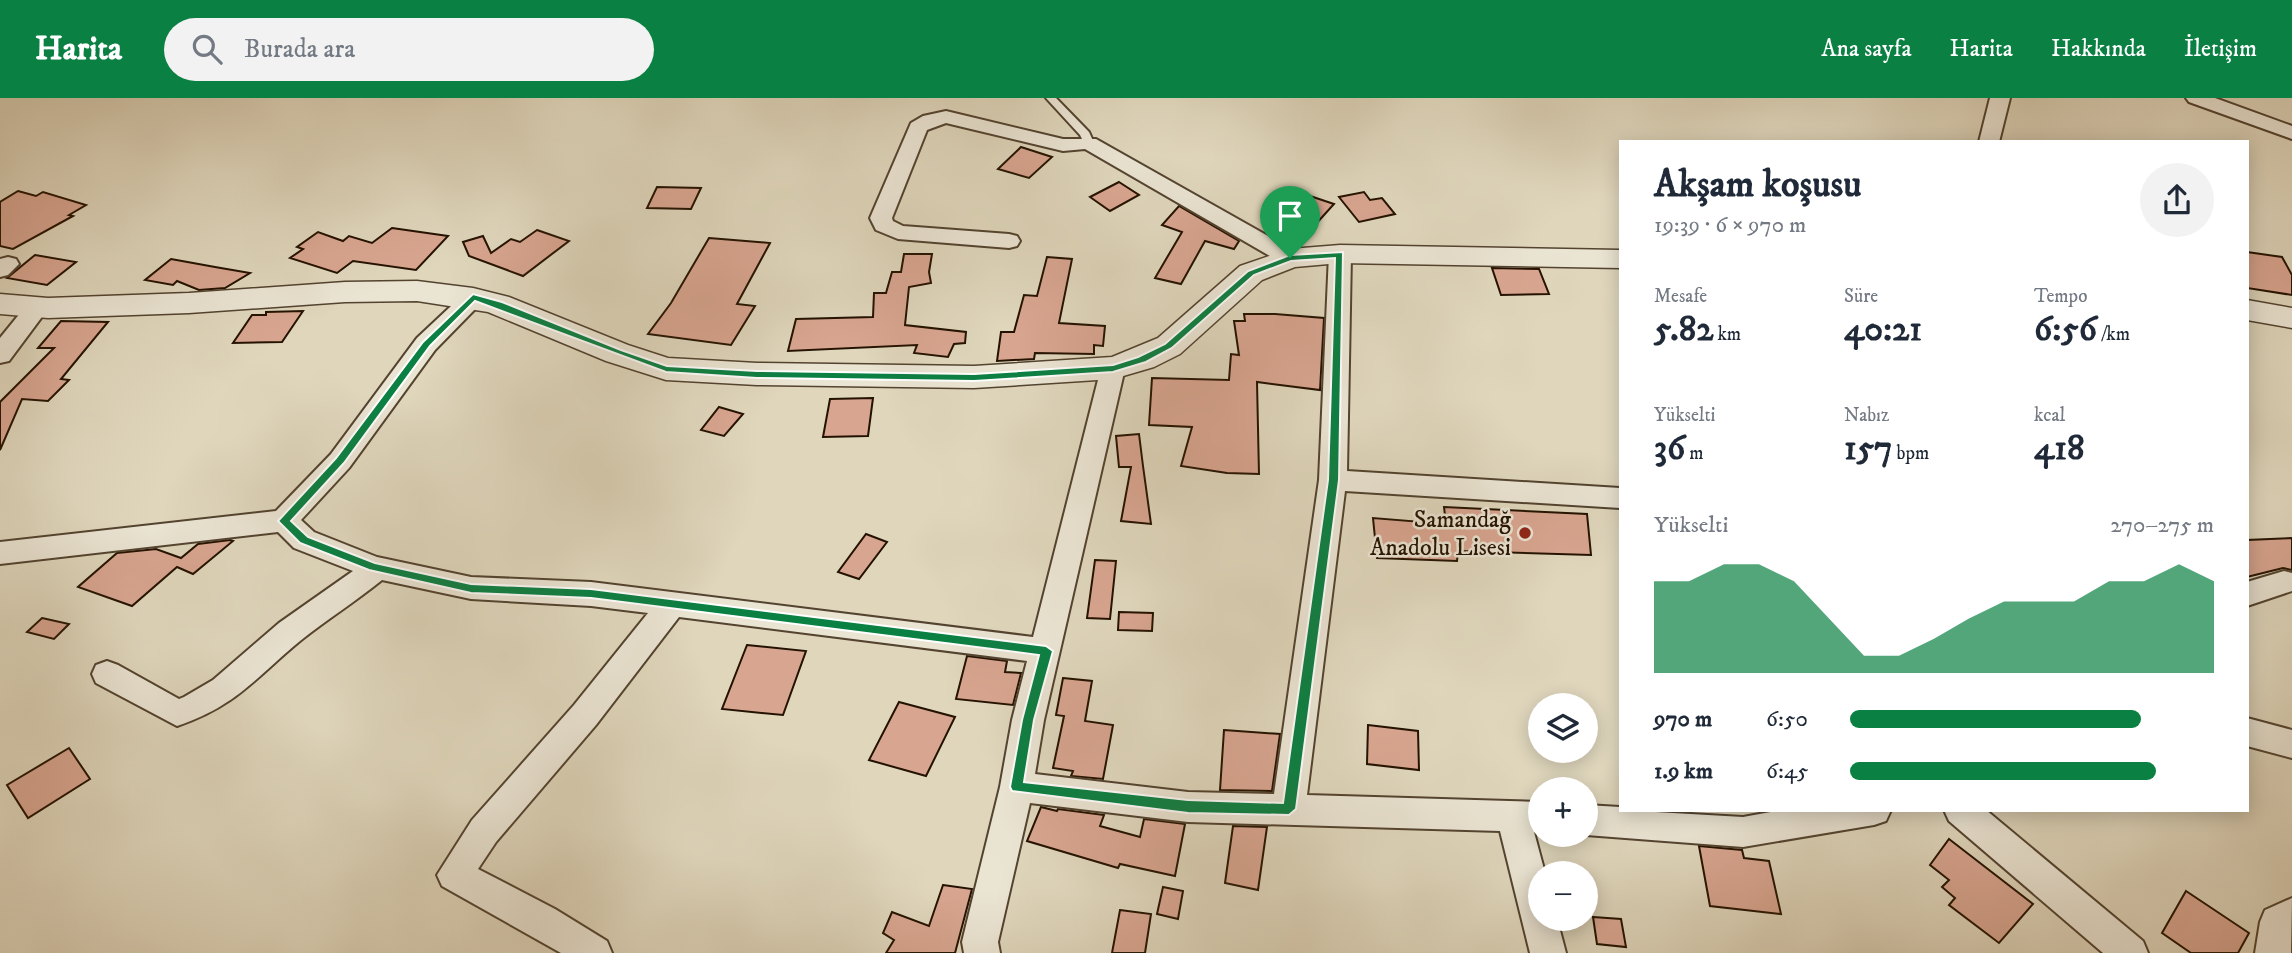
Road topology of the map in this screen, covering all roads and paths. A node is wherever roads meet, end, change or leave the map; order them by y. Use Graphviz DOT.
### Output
graph roads {
  1 [pos="1051,98"];
  2 [pos="2000,98"];
  3 [pos="2196,98"];
  4 [pos="2292,133"];
  5 [pos="1990,140"];
  6 [pos="1088,143"];
  7 [pos="1009,241"];
  8 [pos="1340,254"];
  9 [pos="1290,258"];
  10 [pos="1619,259"];
  11 [pos="473,298"];
  12 [pos="0,304"];
  13 [pos="38,306"];
  14 [pos="2249,310"];
  15 [pos="2292,318"];
  16 [pos="0,355"];
  17 [pos="1113,368"];
  18 [pos="1333,480"];
  19 [pos="1619,498"];
  20 [pos="284,521"];
  21 [pos="0,553"];
  22 [pos="377,568"];
  23 [pos="2284,582"];
  24 [pos="2249,593"];
  25 [pos="673,603"];
  26 [pos="1046,651"];
  27 [pos="107,674"];
  28 [pos="2249,733"];
  29 [pos="2292,744"];
  30 [pos="1017,787"];
  31 [pos="1289,809"];
  32 [pos="1849,812"];
  33 [pos="1963,812"];
  34 [pos="1527,816"];
  35 [pos="1598,820"];
  36 [pos="1739,821"];
  37 [pos="2292,915"];
  38 [pos="594,953"];
  39 [pos="982,953"];
  40 [pos="1548,953"];
  41 [pos="2130,953"];
  42 [pos="2273,953"];
  1 -- 6 [label="lane"];
  2 -- 5 [label="street"];
  3 -- 4 [label="street"];
  6 -- 7 [label="street"];
  6 -- 9 [label="street"];
  8 -- 9 [label="street"];
  8 -- 10 [label="street"];
  8 -- 18 [label="street"];
  9 -- 17 [label="street"];
  11 -- 13 [label="street"];
  11 -- 17 [label="street"];
  11 -- 20 [label="street"];
  12 -- 13 [label="street"];
  13 -- 16 [label="street"];
  14 -- 15 [label="street"];
  17 -- 26 [label="street"];
  18 -- 19 [label="street"];
  18 -- 31 [label="street"];
  20 -- 21 [label="street"];
  20 -- 22 [label="street"];
  22 -- 25 [label="street"];
  22 -- 27 [label="street"];
  23 -- 24 [label="street"];
  25 -- 26 [label="street"];
  25 -- 38 [label="street"];
  26 -- 30 [label="street"];
  28 -- 29 [label="street"];
  30 -- 31 [label="street"];
  30 -- 39 [label="street"];
  31 -- 34 [label="street"];
  32 -- 36 [label="street"];
  33 -- 41 [label="street"];
  34 -- 40 [label="street"];
  35 -- 36 [label="street"];
  37 -- 42 [label="street"];
}
